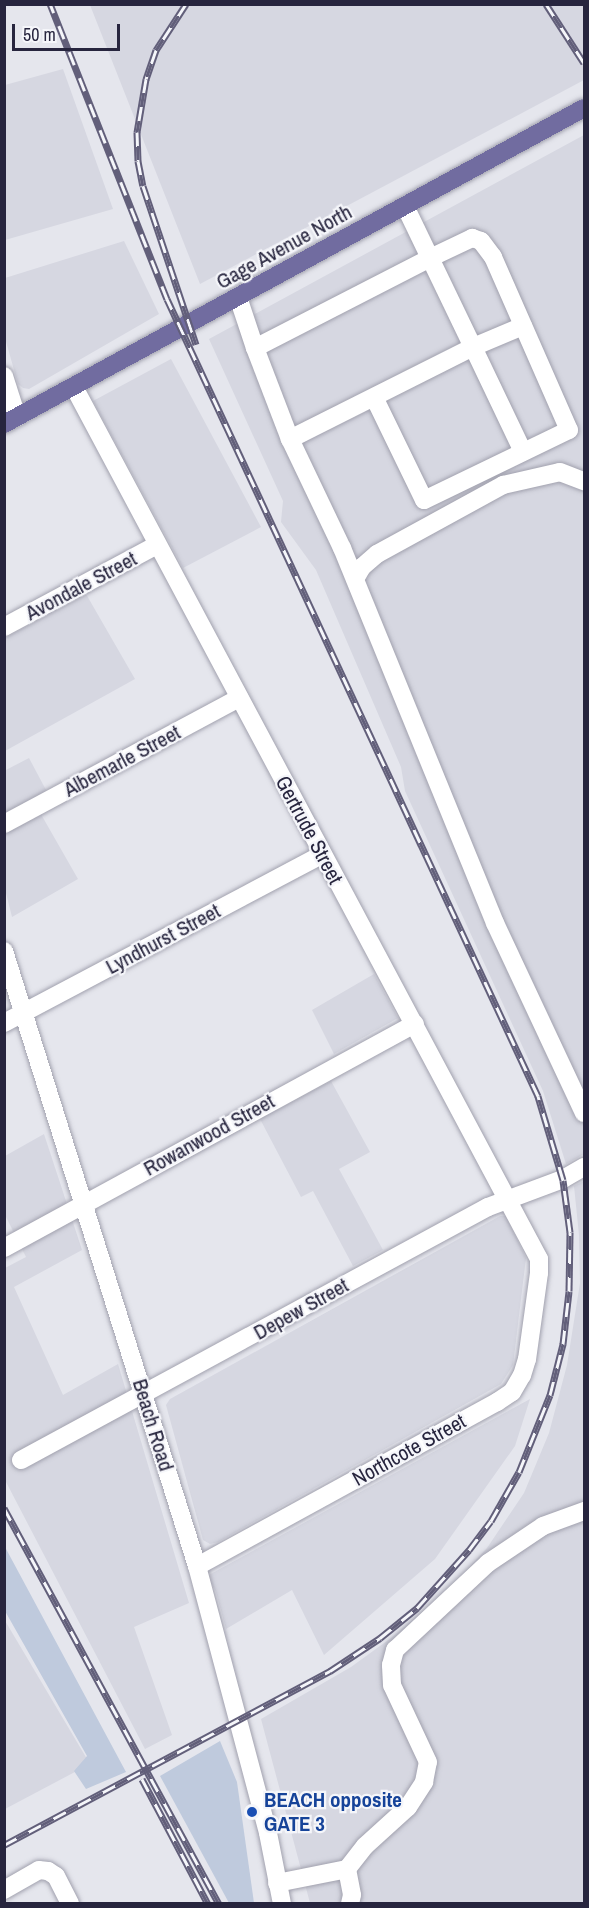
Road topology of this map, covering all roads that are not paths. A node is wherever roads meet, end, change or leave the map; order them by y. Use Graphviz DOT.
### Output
graph roads {
  1 [pos="585,108"];
  2 [pos="405,206"];
  3 [pos="430,258"];
  4 [pos="238,297"];
  5 [pos="523,326"];
  6 [pos="473,347"];
  7 [pos="255,348"];
  8 [pos="4,376"];
  9 [pos="74,387"];
  10 [pos="374,397"];
  11 [pos="11,420"];
  12 [pos="290,439"];
  13 [pos="523,452"];
  14 [pos="585,481"];
  15 [pos="157,545"];
  16 [pos="355,579"];
  17 [pos="4,627"];
  18 [pos="239,698"];
  19 [pos="4,824"];
  20 [pos="321,855"];
  21 [pos="4,951"];
  22 [pos="24,1012"];
  23 [pos="4,1023"];
  24 [pos="415,1024"];
  25 [pos="585,1113"];
  26 [pos="585,1167"];
  27 [pos="508,1197"];
  28 [pos="84,1203"];
  29 [pos="4,1248"];
  30 [pos="539,1273"];
  31 [pos="144,1395"];
  32 [pos="21,1460"];
  33 [pos="585,1511"];
  34 [pos="197,1566"];
  35 [pos="347,1869"];
  36 [pos="278,1883"];
  37 [pos="4,1890"];
  38 [pos="70,1904"];
  39 [pos="282,1904"];
  40 [pos="350,1904"];
  1 -- 2 [label="main road, Gage Avenue North"];
  2 -- 3 [label="street"];
  2 -- 4 [label="main road, Gage Avenue North"];
  3 -- 5 [label="street"];
  3 -- 6 [label="street"];
  3 -- 7 [label="street"];
  4 -- 7 [label="street"];
  4 -- 9 [label="main road, Gage Avenue North"];
  5 -- 6 [label="street"];
  5 -- 13 [label="street"];
  6 -- 10 [label="street"];
  6 -- 13 [label="street"];
  7 -- 12 [label="street"];
  8 -- 11 [label="street"];
  9 -- 11 [label="main road, Gage Avenue North"];
  9 -- 15 [label="street, Gertrude Street"];
  10 -- 12 [label="street"];
  10 -- 13 [label="street"];
  12 -- 16 [label="street"];
  14 -- 16 [label="street"];
  15 -- 17 [label="street, Avondale Street"];
  15 -- 18 [label="street, Gertrude Street"];
  16 -- 25 [label="street"];
  18 -- 19 [label="street, Albemarle Street"];
  18 -- 20 [label="street, Gertrude Street"];
  20 -- 22 [label="street, Lyndhurst Street"];
  20 -- 24 [label="street, Gertrude Street"];
  21 -- 22 [label="street, Beach Road"];
  22 -- 23 [label="street, Lyndhurst Street"];
  22 -- 28 [label="street, Beach Road"];
  24 -- 27 [label="street, Gertrude Street"];
  24 -- 28 [label="street, Rowanwood Street"];
  26 -- 27 [label="street, Depew Street"];
  27 -- 30 [label="street, Gertrude Street"];
  27 -- 31 [label="street, Depew Street"];
  28 -- 29 [label="street, Rowanwood Street"];
  28 -- 31 [label="street, Beach Road"];
  30 -- 34 [label="street, Northcote Street"];
  31 -- 32 [label="street, Depew Street"];
  31 -- 34 [label="street, Beach Road"];
  33 -- 35 [label="street"];
  34 -- 36 [label="street, Beach Road"];
  35 -- 36 [label="street"];
  35 -- 40 [label="street"];
  36 -- 39 [label="street, Beach Road"];
  37 -- 38 [label="street"];
}
